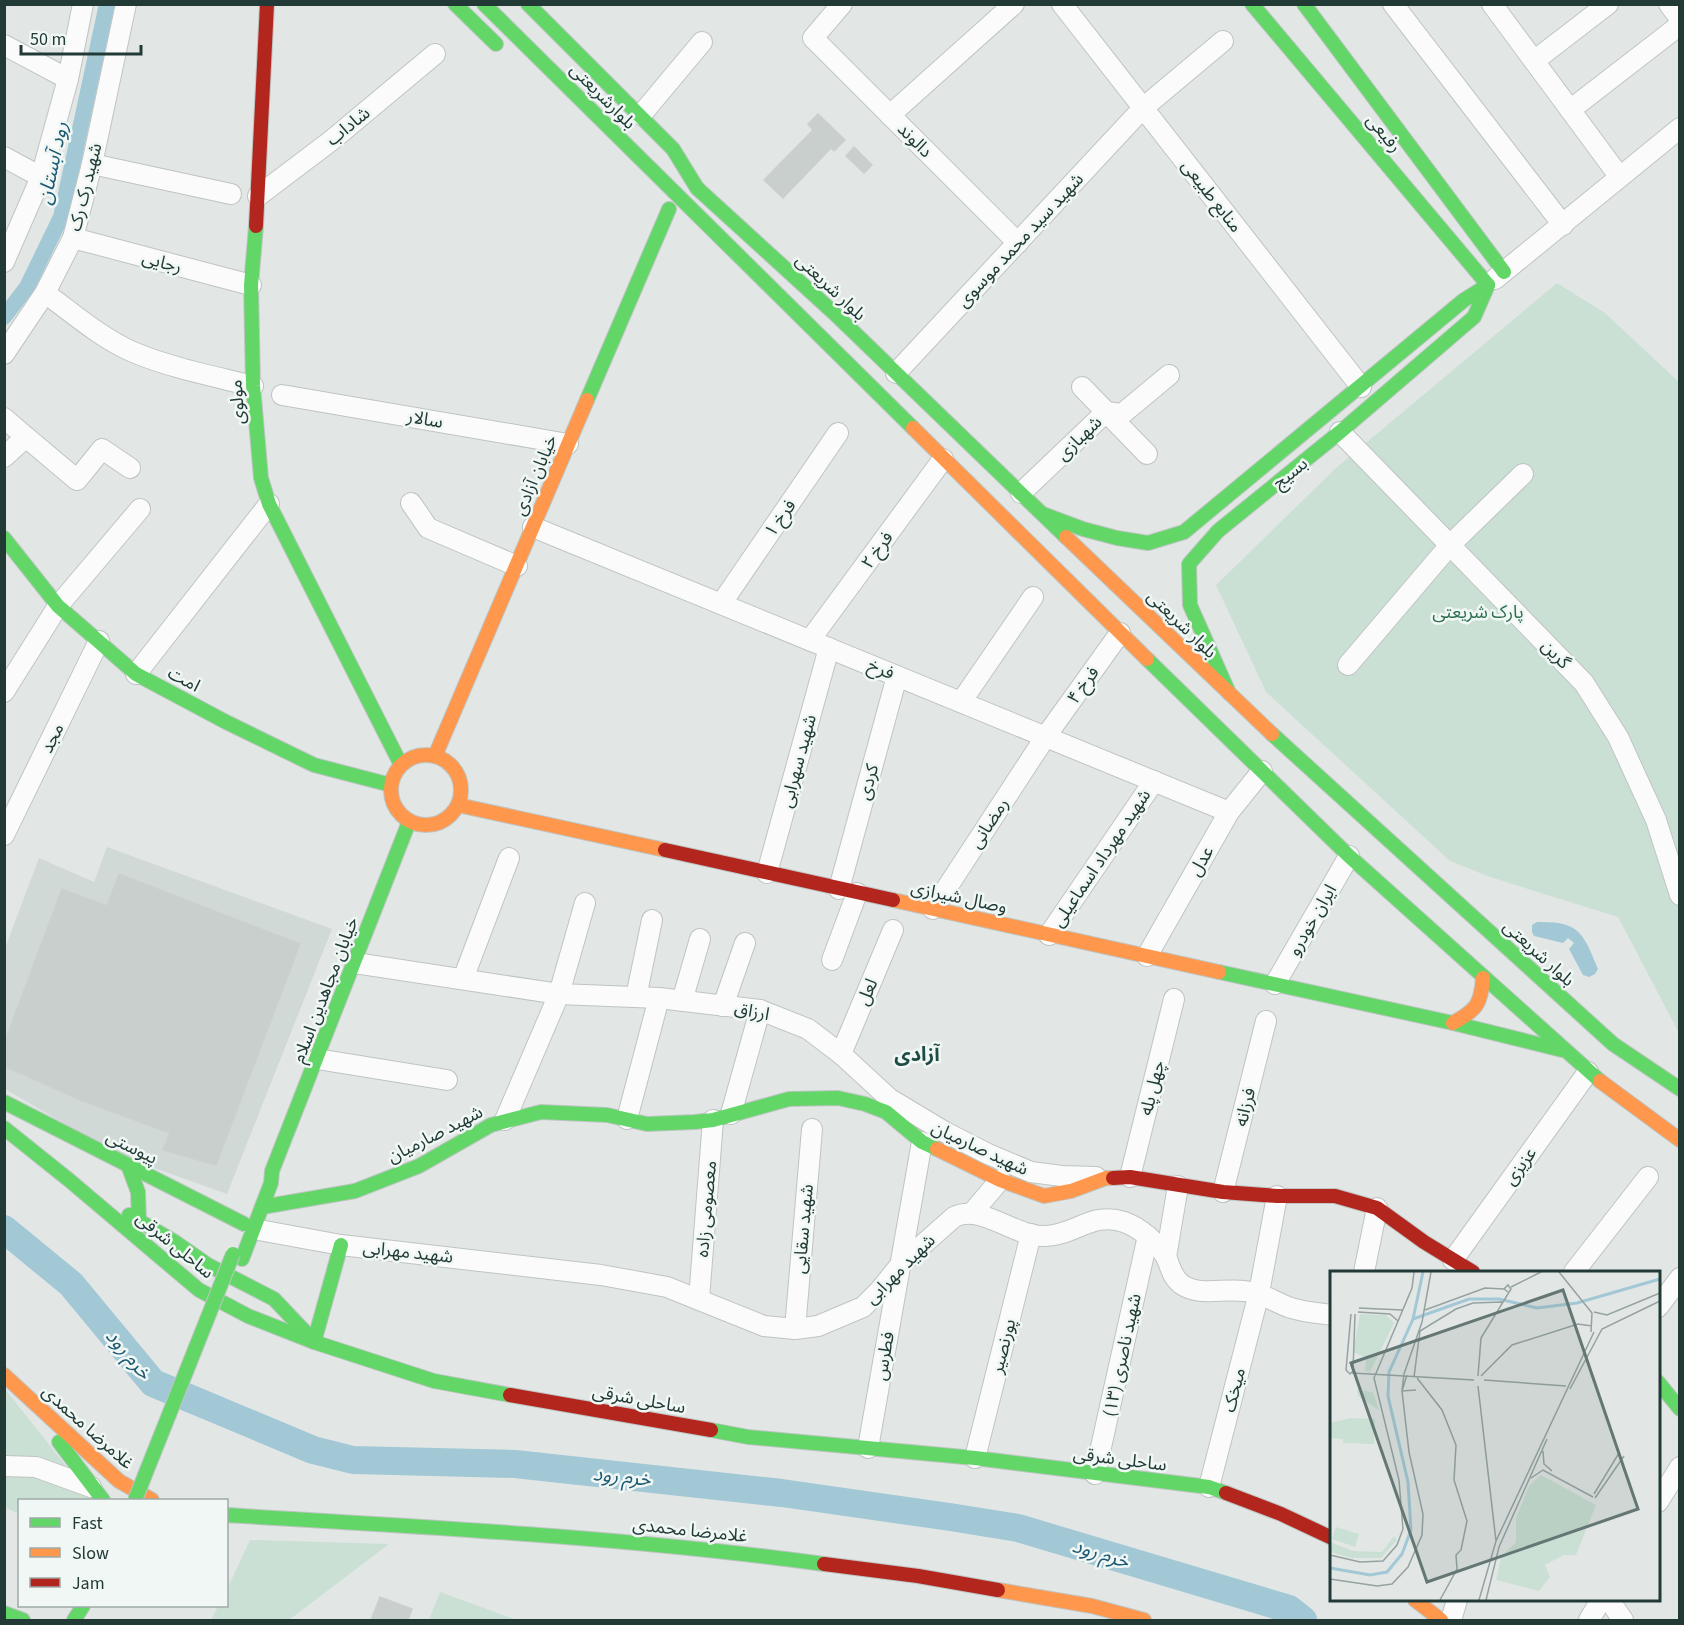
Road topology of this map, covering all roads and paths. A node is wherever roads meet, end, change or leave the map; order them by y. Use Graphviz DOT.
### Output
graph roads {
  1 [pos="83,4"];
  2 [pos="126,4"];
  3 [pos="267,4"];
  4 [pos="455,4"];
  5 [pos="484,4"];
  6 [pos="842,4"];
  7 [pos="1014,4"];
  8 [pos="1062,4"];
  9 [pos="1252,4"];
  10 [pos="1304,4"];
  11 [pos="1393,4"];
  12 [pos="1492,4"];
  13 [pos="1608,4"];
  14 [pos="1669,4"];
  15 [pos="523,9"];
  16 [pos="1680,19"];
  17 [pos="1680,25"];
  18 [pos="1223,41"];
  19 [pos="702,42"];
  20 [pos="4,45"];
  21 [pos="505,52"];
  22 [pos="435,54"];
  23 [pos="1534,61"];
  24 [pos="68,80"];
  25 [pos="1143,108"];
  26 [pos="1570,110"];
  27 [pos="641,115"];
  28 [pos="890,115"];
  29 [pos="1680,128"];
  30 [pos="4,157"];
  31 [pos="92,164"];
  32 [pos="676,166"];
  33 [pos="1619,176"];
  34 [pos="41,177"];
  35 [pos="697,188"];
  36 [pos="231,194"];
  37 [pos="258,196"];
  38 [pos="669,209"];
  39 [pos="1563,225"];
  40 [pos="695,232"];
  41 [pos="73,238"];
  42 [pos="1017,243"];
  43 [pos="5,259"];
  44 [pos="1504,272"];
  45 [pos="760,278"];
  46 [pos="251,285"];
  47 [pos="1488,285"];
  48 [pos="45,293"];
  49 [pos="4,354"];
  50 [pos="896,373"];
  51 [pos="1168,375"];
  52 [pos="253,386"];
  53 [pos="1082,387"];
  54 [pos="1361,387"];
  55 [pos="282,395"];
  56 [pos="1106,412"];
  57 [pos="1325,417"];
  58 [pos="4,418"];
  59 [pos="1340,432"];
  60 [pos="838,433"];
  61 [pos="26,437"];
  62 [pos="568,444"];
  63 [pos="1147,454"];
  64 [pos="4,457"];
  65 [pos="943,459"];
  66 [pos="130,468"];
  67 [pos="1523,474"];
  68 [pos="1021,493"];
  69 [pos="411,503"];
  70 [pos="269,504"];
  71 [pos="140,509"];
  72 [pos="1043,514"];
  73 [pos="533,527"];
  74 [pos="4,538"];
  75 [pos="1450,545"];
  76 [pos="517,566"];
  77 [pos="1033,597"];
  78 [pos="721,604"];
  79 [pos="58,606"];
  80 [pos="1120,633"];
  81 [pos="810,640"];
  82 [pos="99,641"];
  83 [pos="829,648"];
  84 [pos="1348,665"];
  85 [pos="136,674"];
  86 [pos="897,676"];
  87 [pos="4,692"];
  88 [pos="1231,697"];
  89 [pos="961,702"];
  90 [pos="1046,736"];
  91 [pos="435,756"];
  92 [pos="401,765"];
  93 [pos="1262,771"];
  94 [pos="1154,781"];
  95 [pos="391,785"];
  96 [pos="458,805"];
  97 [pos="1229,812"];
  98 [pos="409,822"];
  99 [pos="4,835"];
  100 [pos="1349,856"];
  101 [pos="509,858"];
  102 [pos="767,873"];
  103 [pos="848,891"];
  104 [pos="1680,895"];
  105 [pos="585,903"];
  106 [pos="933,909"];
  107 [pos="652,920"];
  108 [pos="893,930"];
  109 [pos="1049,935"];
  110 [pos="700,939"];
  111 [pos="745,943"];
  112 [pos="1148,956"];
  113 [pos="832,960"];
  114 [pos="355,963"];
  115 [pos="1483,978"];
  116 [pos="463,979"];
  117 [pos="1275,984"];
  118 [pos="560,994"];
  119 [pos="636,997"];
  120 [pos="659,998"];
  121 [pos="1174,999"];
  122 [pos="682,1001"];
  123 [pos="723,1006"];
  124 [pos="760,1010"];
  125 [pos="1266,1021"];
  126 [pos="1453,1023"];
  127 [pos="1562,1050"];
  128 [pos="841,1054"];
  129 [pos="317,1059"];
  130 [pos="1588,1072"];
  131 [pos="447,1080"];
  132 [pos="1680,1089"];
  133 [pos="4,1102"];
  134 [pos="722,1117"];
  135 [pos="627,1119"];
  136 [pos="505,1120"];
  137 [pos="4,1128"];
  138 [pos="812,1129"];
  139 [pos="1680,1140"];
  140 [pos="922,1142"];
  141 [pos="128,1164"];
  142 [pos="272,1171"];
  143 [pos="1106,1178"];
  144 [pos="1130,1178"];
  145 [pos="1648,1178"];
  146 [pos="69,1180"];
  147 [pos="1000,1180"];
  148 [pos="1178,1186"];
  149 [pos="174,1187"];
  150 [pos="1223,1192"];
  151 [pos="1277,1196"];
  152 [pos="141,1198"];
  153 [pos="262,1207"];
  154 [pos="1377,1208"];
  155 [pos="972,1213"];
  156 [pos="139,1222"];
  157 [pos="249,1226"];
  158 [pos="1031,1234"];
  159 [pos="1148,1236"];
  160 [pos="341,1245"];
  161 [pos="237,1257"];
  162 [pos="1166,1257"];
  163 [pos="1453,1260"];
  164 [pos="901,1264"];
  165 [pos="1364,1271"];
  166 [pos="1471,1271"];
  167 [pos="1575,1271"];
  168 [pos="1680,1278"];
  169 [pos="1259,1293"];
  170 [pos="699,1299"];
  171 [pos="1660,1306"];
  172 [pos="1330,1315"];
  173 [pos="795,1329"];
  174 [pos="314,1342"];
  175 [pos="4,1375"];
  176 [pos="1660,1383"];
  177 [pos="21,1390"];
  178 [pos="1680,1409"];
  179 [pos="867,1448"];
  180 [pos="975,1458"];
  181 [pos="4,1466"];
  182 [pos="1680,1467"];
  183 [pos="1095,1474"];
  184 [pos="1209,1487"];
  185 [pos="97,1493"];
  186 [pos="135,1499"];
  187 [pos="146,1499"];
  188 [pos="150,1499"];
  189 [pos="1660,1500"];
  190 [pos="228,1515"];
  191 [pos="258,1517"];
  192 [pos="228,1522"];
  193 [pos="1330,1537"];
  194 [pos="1417,1601"];
  195 [pos="1456,1601"];
  196 [pos="1599,1601"];
  197 [pos="1610,1601"];
  198 [pos="82,1607"];
  199 [pos="4,1613"];
  200 [pos="23,1620"];
  201 [pos="74,1620"];
  202 [pos="1144,1620"];
  203 [pos="1441,1620"];
  204 [pos="1451,1620"];
  205 [pos="1589,1620"];
  206 [pos="1623,1620"];
  1 -- 24 [label="street"];
  2 -- 31 [label="street, شهید رک رک"];
  3 -- 37 [label="main road, مولوی"];
  4 -- 21 [label="main road"];
  5 -- 45 [label="main road, بلوارشریعتی"];
  6 -- 28 [label="street, دالوند"];
  7 -- 28 [label="street"];
  8 -- 25 [label="street, منابع طبیعی"];
  9 -- 47 [label="main road, رفیعی"];
  10 -- 44 [label="main road, رفیعی"];
  11 -- 39 [label="street"];
  12 -- 23 [label="street"];
  13 -- 23 [label="street"];
  14 -- 16 [label="street"];
  15 -- 27 [label="main road"];
  15 -- 32 [label="main road, بلوارشریعتی"];
  17 -- 26 [label="street"];
  18 -- 25 [label="street, شهید سید محمد موسوی"];
  19 -- 27 [label="street"];
  20 -- 24 [label="street"];
  22 -- 37 [label="street, شاداب"];
  23 -- 26 [label="street"];
  24 -- 34 [label="street"];
  25 -- 42 [label="street, شهید سید محمد موسوی"];
  25 -- 54 [label="street, منابع طبیعی"];
  26 -- 33 [label="street"];
  27 -- 35 [label="main road"];
  28 -- 42 [label="street, دالوند"];
  29 -- 33 [label="street, بسیج"];
  30 -- 34 [label="street"];
  31 -- 36 [label="street"];
  31 -- 41 [label="street, شهید رک رک"];
  32 -- 35 [label="main road, بلوار شریعتی"];
  33 -- 39 [label="street, بسیج"];
  34 -- 43 [label="street"];
  35 -- 50 [label="main road, بلوار شریعتی"];
  37 -- 46 [label="main road, مولوی"];
  38 -- 62 [label="main road, خیابان آزادی"];
  39 -- 44 [label="street, بسیج"];
  40 -- 45 [label="main road"];
  41 -- 46 [label="street, رجایی"];
  41 -- 48 [label="street, شهید رک رک"];
  42 -- 50 [label="street, شهید سید محمد موسوی"];
  44 -- 47 [label="street, بسیج"];
  45 -- 65 [label="main road"];
  46 -- 52 [label="main road, مولوی"];
  47 -- 54 [label="main road, بسیج"];
  47 -- 59 [label="main road, بسیج"];
  48 -- 49 [label="street, شهید رک رک"];
  48 -- 52 [label="street"];
  50 -- 68 [label="main road, بلوار شریعتی"];
  51 -- 56 [label="street, شهبازی"];
  52 -- 70 [label="main road, مولوی"];
  53 -- 56 [label="street"];
  54 -- 57 [label="main road, بسیج"];
  55 -- 62 [label="street, سالار"];
  56 -- 63 [label="street"];
  56 -- 68 [label="street, شهبازی"];
  57 -- 59 [label="main road"];
  57 -- 72 [label="main road, بسیج"];
  58 -- 61 [label="street"];
  59 -- 75 [label="street, گرین"];
  59 -- 88 [label="main road, بسیج"];
  60 -- 78 [label="street, فرخ ۱"];
  61 -- 64 [label="street"];
  61 -- 66 [label="street"];
  62 -- 73 [label="main road, خیابان آزادی"];
  65 -- 80 [label="main road"];
  65 -- 81 [label="street, فرخ ۲"];
  67 -- 75 [label="street"];
  68 -- 72 [label="main road, بلوار شریعتی"];
  69 -- 76 [label="street"];
  70 -- 85 [label="street"];
  70 -- 92 [label="main road, مولوی"];
  71 -- 79 [label="street"];
  72 -- 88 [label="main road, بلوار شریعتی"];
  73 -- 76 [label="main road, خیابان آزادی"];
  73 -- 78 [label="street, فرخ"];
  74 -- 79 [label="main road, امت"];
  75 -- 84 [label="street"];
  75 -- 104 [label="street, گرین"];
  76 -- 91 [label="main road, خیابان آزادی"];
  77 -- 89 [label="street"];
  78 -- 81 [label="street, فرخ"];
  79 -- 82 [label="main road, امت"];
  79 -- 87 [label="street"];
  80 -- 90 [label="street, فرخ ۴"];
  80 -- 93 [label="main road"];
  81 -- 83 [label="street, فرخ"];
  82 -- 85 [label="main road, امت"];
  82 -- 99 [label="street, مجد"];
  83 -- 86 [label="street, فرخ"];
  83 -- 102 [label="street, شهید سهرابی"];
  85 -- 95 [label="main road, امت"];
  86 -- 89 [label="street, فرخ"];
  86 -- 103 [label="street, کردی"];
  88 -- 132 [label="main road, بلوار شریعتی"];
  89 -- 90 [label="street, فرخ"];
  90 -- 94 [label="street, فرخ"];
  90 -- 106 [label="street, رمضانی"];
  91 -- 92 [label="main road"];
  91 -- 96 [label="main road"];
  92 -- 95 [label="main road"];
  93 -- 97 [label="street, عدل"];
  93 -- 100 [label="main road"];
  94 -- 97 [label="street, فرخ"];
  94 -- 109 [label="street, شهید مهرداد اسماعیلی"];
  95 -- 98 [label="main road"];
  96 -- 98 [label="main road"];
  96 -- 102 [label="main road, وصال شیرازی"];
  97 -- 112 [label="street, عدل"];
  98 -- 114 [label="main road, خیابان مجاهدین اسلام"];
  100 -- 115 [label="main road"];
  100 -- 117 [label="street, ایران خودرو"];
  101 -- 116 [label="street"];
  102 -- 103 [label="main road, وصال شیرازی"];
  103 -- 106 [label="main road, وصال شیرازی"];
  103 -- 113 [label="street, کردی"];
  105 -- 118 [label="street"];
  106 -- 109 [label="main road, وصال شیرازی"];
  107 -- 119 [label="street"];
  108 -- 128 [label="street, لعل"];
  109 -- 112 [label="main road, وصال شیرازی"];
  110 -- 122 [label="street"];
  111 -- 123 [label="street"];
  112 -- 117 [label="main road, وصال شیرازی"];
  114 -- 116 [label="street, ارزاق"];
  114 -- 129 [label="main road, خیابان مجاهدین اسلام"];
  115 -- 126 [label="main road"];
  115 -- 127 [label="main road"];
  116 -- 118 [label="street, ارزاق"];
  117 -- 126 [label="main road, وصال شیرازی"];
  118 -- 119 [label="street, ارزاق"];
  118 -- 136 [label="street"];
  119 -- 120 [label="street, ارزاق"];
  120 -- 122 [label="street, ارزاق"];
  120 -- 135 [label="street"];
  121 -- 144 [label="street, چهل پله"];
  122 -- 123 [label="street, ارزاق"];
  123 -- 124 [label="street, ارزاق"];
  124 -- 128 [label="street, ارزاق"];
  124 -- 134 [label="street, معصومی زاده"];
  125 -- 150 [label="street, فرزانه"];
  126 -- 127 [label="main road, وصال شیرازی"];
  127 -- 130 [label="main road"];
  128 -- 143 [label="street, ارزاق"];
  129 -- 131 [label="street"];
  129 -- 142 [label="main road, خیابان مجاهدین اسلام"];
  130 -- 139 [label="main road"];
  130 -- 163 [label="street, عزیزی"];
  133 -- 141 [label="main road, پیوستی"];
  134 -- 135 [label="main road, شهید صارمیان"];
  134 -- 140 [label="main road, شهید صارمیان"];
  134 -- 170 [label="street, معصومی زاده"];
  135 -- 136 [label="main road, شهید صارمیان"];
  136 -- 153 [label="main road, شهید صارمیان"];
  137 -- 146 [label="main road, ساحلی شرقی"];
  138 -- 173 [label="street, شهید سقایی"];
  140 -- 147 [label="main road, شهید صارمیان"];
  140 -- 164 [label="street, فطرس"];
  141 -- 149 [label="main road, پیوستی"];
  141 -- 152 [label="main road"];
  142 -- 153 [label="main road, خیابان مجاهدین اسلام"];
  142 -- 157 [label="main road, خیابان مجاهدین اسلام"];
  143 -- 144 [label="main road, شهید صارمیان"];
  143 -- 147 [label="main road, شهید صارمیان"];
  144 -- 148 [label="main road, شهید صارمیان"];
  145 -- 167 [label="street"];
  146 -- 156 [label="main road"];
  146 -- 174 [label="main road, ساحلی شرقی"];
  147 -- 155 [label="street"];
  148 -- 150 [label="main road, شهید صارمیان"];
  148 -- 162 [label="street"];
  149 -- 152 [label="main road"];
  149 -- 157 [label="main road, پیوستی"];
  150 -- 151 [label="main road, شهید صارمیان"];
  151 -- 154 [label="main road, شهید صارمیان"];
  151 -- 169 [label="street, میخک"];
  152 -- 156 [label="main road"];
  153 -- 157 [label="main road, خیابان مجاهدین اسلام"];
  154 -- 163 [label="main road, شهید صارمیان"];
  154 -- 165 [label="street"];
  155 -- 158 [label="street"];
  155 -- 164 [label="street, شهید مهرابی"];
  156 -- 174 [label="main road"];
  157 -- 160 [label="street, شهید مهرابی"];
  157 -- 161 [label="main road, خیابان مجاهدین اسلام"];
  158 -- 159 [label="street"];
  158 -- 180 [label="street, پورنصیر"];
  159 -- 162 [label="street"];
  159 -- 183 [label="street, شهید ناصری (۱۳)"];
  160 -- 170 [label="street, شهید مهرابی"];
  160 -- 174 [label="main road"];
  161 -- 186 [label="main road, خیابان مجاهدین اسلام, bridge"];
  161 -- 187 [label="main road, خیابان مجاهدین اسلام"];
  162 -- 169 [label="street"];
  163 -- 166 [label="main road, شهید صارمیان"];
  164 -- 173 [label="street, شهید مهرابی"];
  164 -- 179 [label="street, فطرس"];
  168 -- 171 [label="street"];
  169 -- 172 [label="street"];
  169 -- 184 [label="street, میخک"];
  170 -- 173 [label="street, شهید مهرابی"];
  174 -- 179 [label="main road, ساحلی شرقی"];
  175 -- 177 [label="main road, غلامرضا محمدی"];
  176 -- 178 [label="main road"];
  177 -- 185 [label="main road"];
  177 -- 188 [label="main road, غلامرضا محمدی"];
  179 -- 180 [label="main road, ساحلی شرقی"];
  180 -- 183 [label="main road, ساحلی شرقی"];
  181 -- 185 [label="street"];
  182 -- 189 [label="street"];
  183 -- 184 [label="main road, ساحلی شرقی"];
  184 -- 193 [label="main road, ساحلی شرقی"];
  190 -- 191 [label="main road, غلامرضا محمدی"];
  191 -- 192 [label="main road"];
  191 -- 202 [label="main road, غلامرضا محمدی"];
  194 -- 203 [label="main road"];
  195 -- 204 [label="street"];
  196 -- 205 [label="street"];
  197 -- 206 [label="street"];
  198 -- 201 [label="main road"];
  199 -- 200 [label="main road"];
}
